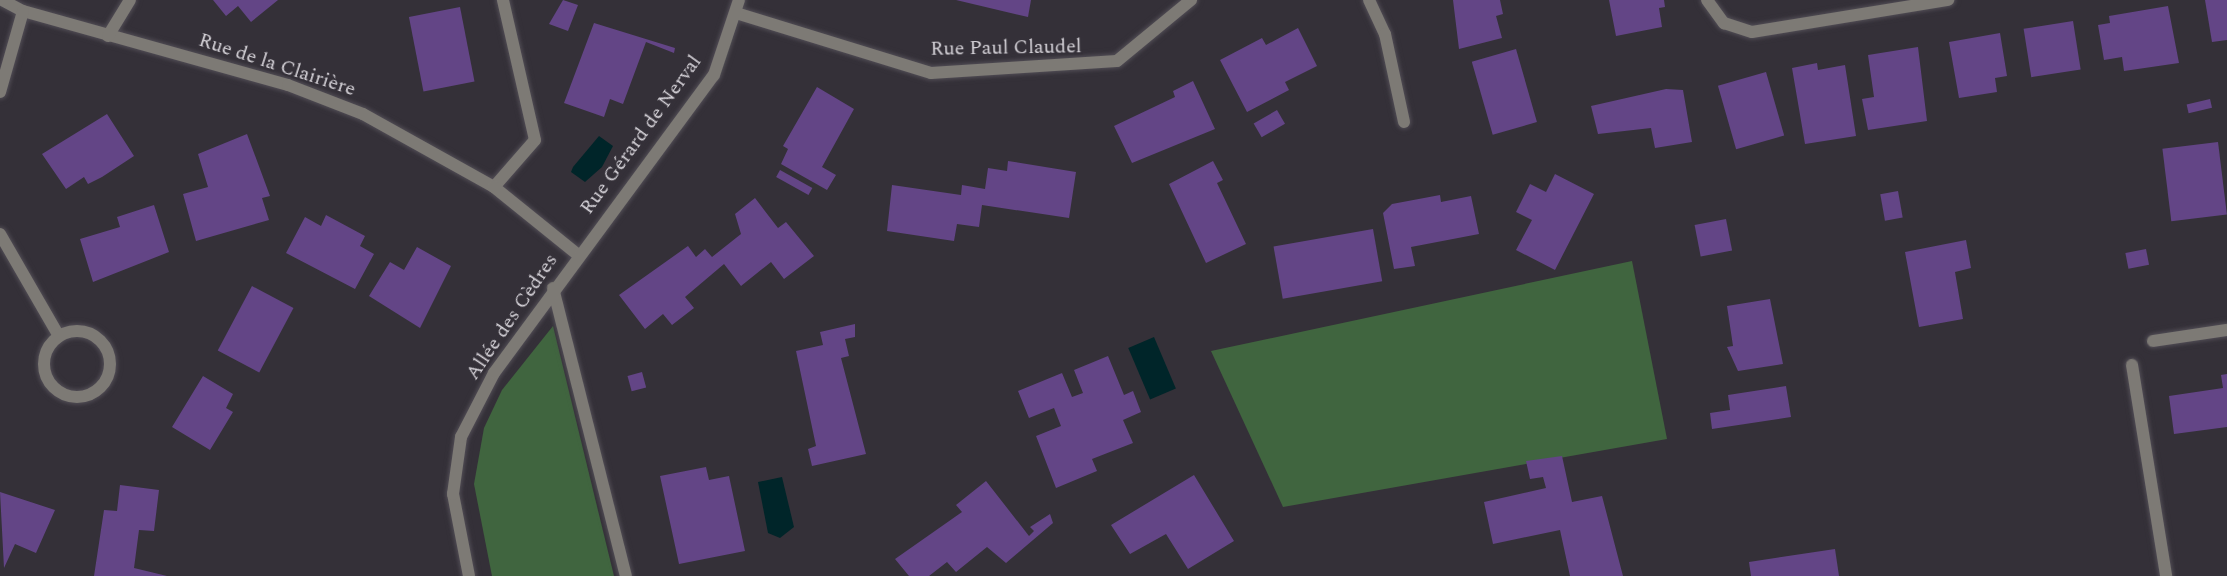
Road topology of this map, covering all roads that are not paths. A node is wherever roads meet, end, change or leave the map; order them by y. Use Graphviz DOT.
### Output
graph roads {
  1 [pos="2,0"];
  2 [pos="130,0"];
  3 [pos="503,0"];
  4 [pos="739,0"];
  5 [pos="1191,0"];
  6 [pos="1369,0"];
  7 [pos="1707,0"];
  8 [pos="1948,0"];
  9 [pos="23,11"];
  10 [pos="736,13"];
  11 [pos="108,36"];
  12 [pos="0,92"];
  13 [pos="1404,122"];
  14 [pos="494,187"];
  15 [pos="0,234"];
  16 [pos="577,254"];
  17 [pos="553,288"];
  18 [pos="2227,330"];
  19 [pos="59,336"];
  20 [pos="2153,341"];
  21 [pos="2132,365"];
  22 [pos="469,576"];
  23 [pos="626,576"];
  24 [pos="2166,576"];
  1 -- 9 [label="street, Rue de la Clairière"];
  2 -- 11 [label="street"];
  3 -- 14 [label="street"];
  4 -- 10 [label="street, Rue Gérard de Nerval"];
  5 -- 10 [label="street, Rue Paul Claudel"];
  6 -- 13 [label="street"];
  7 -- 8 [label="street"];
  9 -- 11 [label="street, Rue de la Clairière"];
  9 -- 12 [label="street"];
  10 -- 16 [label="street, Rue Gérard de Nerval"];
  11 -- 14 [label="street, Rue de la Clairière"];
  14 -- 16 [label="street, Rue de la Clairière"];
  15 -- 19 [label="street"];
  16 -- 17 [label="street, Allée des Cèdres"];
  17 -- 22 [label="street, Allée des Cèdres"];
  17 -- 23 [label="street"];
  18 -- 20 [label="street"];
  19 -- 19 [label="street"];
  21 -- 24 [label="street"];
}
